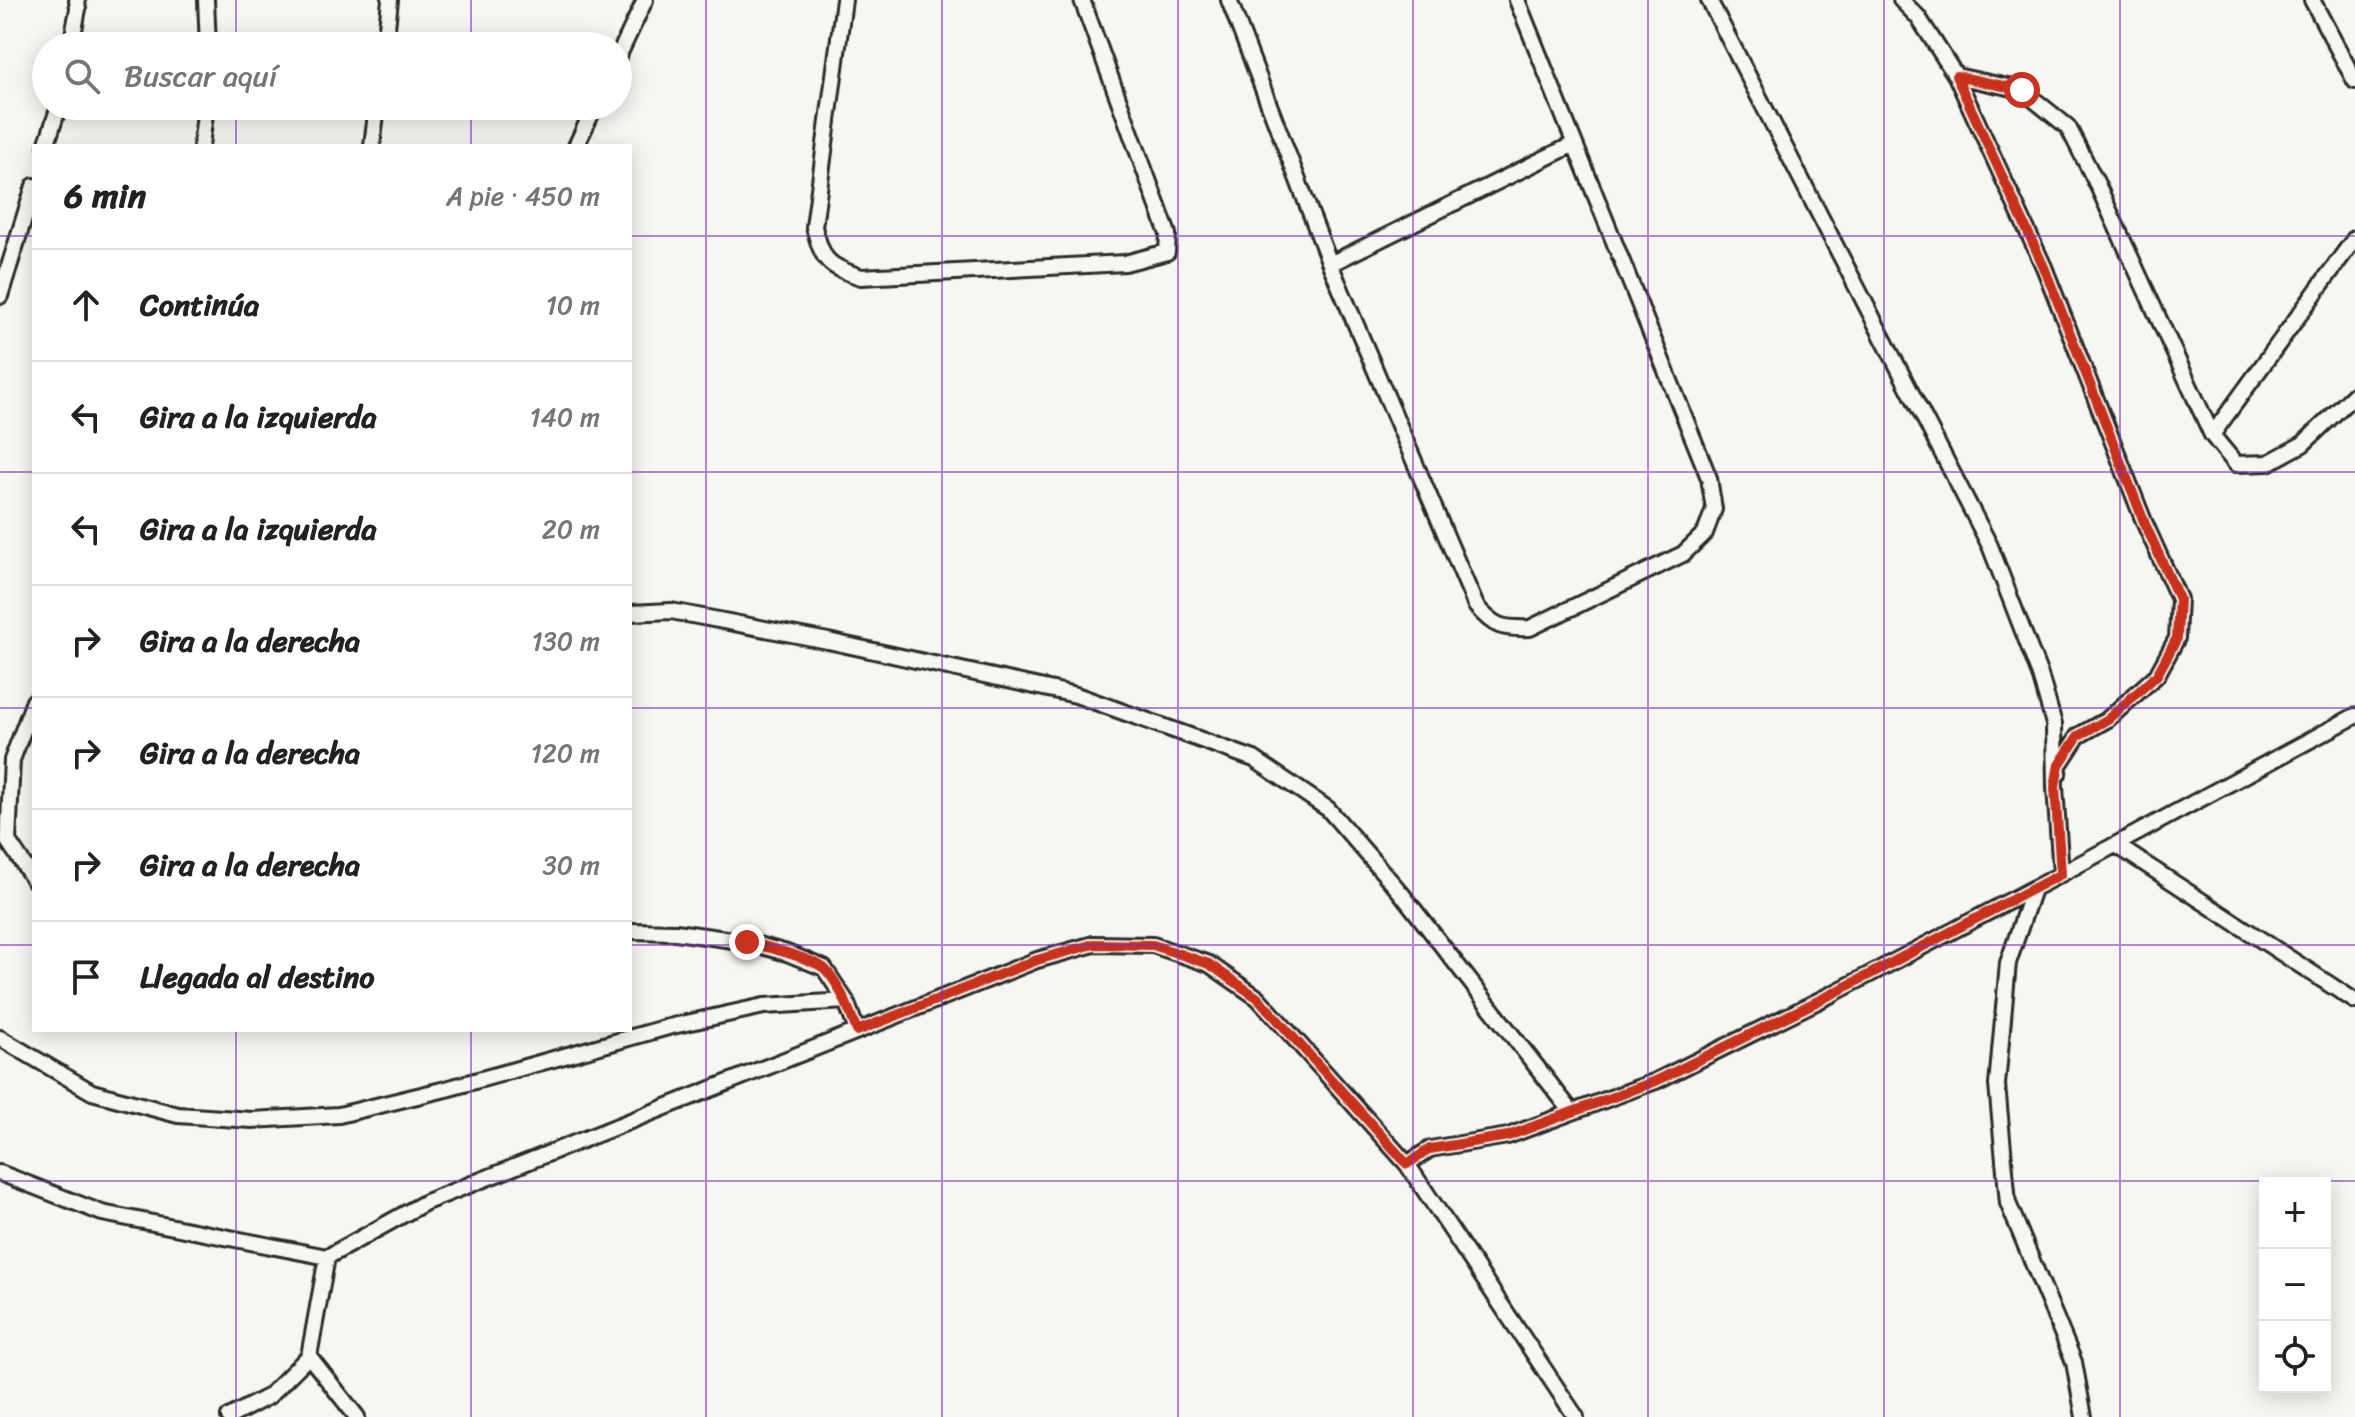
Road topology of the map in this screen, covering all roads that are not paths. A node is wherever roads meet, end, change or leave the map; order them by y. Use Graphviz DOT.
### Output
graph roads {
  1 [pos="77,0"];
  2 [pos="206,0"];
  3 [pos="390,0"];
  4 [pos="645,0"];
  5 [pos="844,0"];
  6 [pos="1082,0"];
  7 [pos="1229,0"];
  8 [pos="1517,0"];
  9 [pos="1709,0"];
  10 [pos="1901,0"];
  11 [pos="2312,0"];
  12 [pos="74,32"];
  13 [pos="207,32"];
  14 [pos="387,32"];
  15 [pos="630,32"];
  16 [pos="1956,76"];
  17 [pos="2355,81"];
  18 [pos="54,120"];
  19 [pos="204,120"];
  20 [pos="375,120"];
  21 [pos="588,120"];
  22 [pos="47,144"];
  23 [pos="201,144"];
  24 [pos="372,144"];
  25 [pos="577,144"];
  26 [pos="1574,144"];
  27 [pos="32,192"];
  28 [pos="2355,238"];
  29 [pos="1330,264"];
  30 [pos="0,296"];
  31 [pos="2355,394"];
  32 [pos="2212,435"];
  33 [pos="632,613"];
  34 [pos="32,706"];
  35 [pos="2355,716"];
  36 [pos="2055,787"];
  37 [pos="2116,845"];
  38 [pos="2061,874"];
  39 [pos="32,879"];
  40 [pos="2033,889"];
  41 [pos="632,931"];
  42 [pos="846,1001"];
  43 [pos="2355,1001"];
  44 [pos="857,1031"];
  45 [pos="0,1038"];
  46 [pos="1572,1112"];
  47 [pos="1407,1164"];
  48 [pos="0,1173"];
  49 [pos="327,1257"];
  50 [pos="309,1356"];
  51 [pos="229,1417"];
  52 [pos="357,1417"];
  53 [pos="1576,1417"];
  54 [pos="2084,1417"];
  1 -- 12 [label="lane"];
  2 -- 13 [label="lane"];
  3 -- 14 [label="lane"];
  4 -- 15 [label="lane"];
  5 -- 6 [label="lane"];
  7 -- 29 [label="lane"];
  8 -- 26 [label="lane"];
  9 -- 36 [label="lane"];
  10 -- 16 [label="lane"];
  11 -- 17 [label="lane"];
  16 -- 32 [label="lane"];
  16 -- 36 [label="lane"];
  18 -- 22 [label="lane"];
  19 -- 23 [label="lane"];
  20 -- 24 [label="lane"];
  21 -- 25 [label="lane"];
  26 -- 29 [label="lane"];
  26 -- 29 [label="lane"];
  27 -- 30 [label="lane"];
  28 -- 32 [label="lane"];
  31 -- 32 [label="lane"];
  33 -- 46 [label="lane"];
  34 -- 39 [label="lane"];
  35 -- 37 [label="lane"];
  36 -- 38 [label="lane"];
  37 -- 38 [label="lane"];
  37 -- 43 [label="lane"];
  38 -- 40 [label="lane"];
  40 -- 46 [label="lane"];
  40 -- 54 [label="lane"];
  41 -- 42 [label="lane"];
  42 -- 44 [label="lane"];
  42 -- 45 [label="lane"];
  44 -- 47 [label="lane"];
  44 -- 49 [label="lane"];
  46 -- 47 [label="lane"];
  47 -- 53 [label="lane"];
  48 -- 49 [label="lane"];
  49 -- 50 [label="lane"];
  50 -- 51 [label="lane"];
  50 -- 52 [label="lane"];
}
